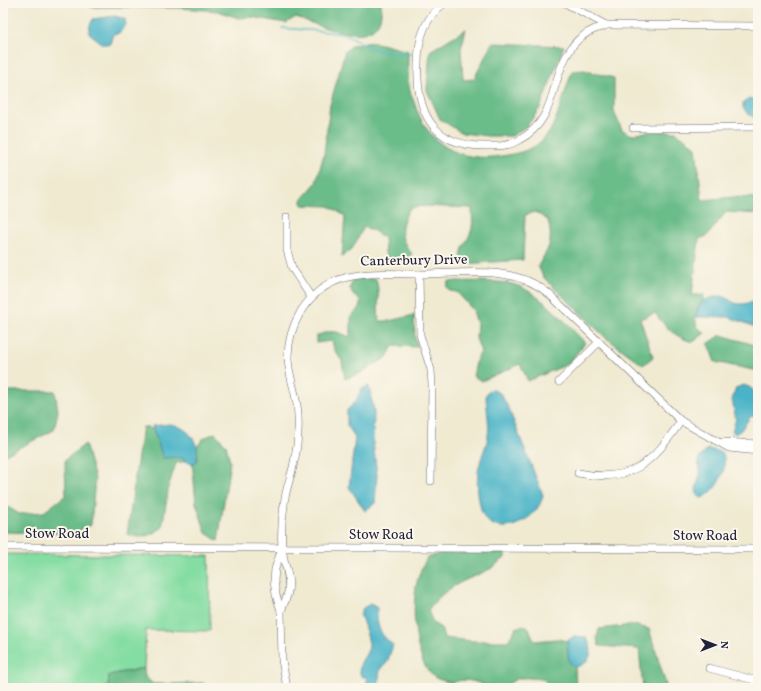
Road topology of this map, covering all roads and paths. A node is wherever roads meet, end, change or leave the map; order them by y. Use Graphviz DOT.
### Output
graph roads {
  1 [pos="445,3"];
  2 [pos="565,3"];
  3 [pos="606,25"];
  4 [pos="758,26"];
  5 [pos="758,127"];
  6 [pos="633,128"];
  7 [pos="287,217"];
  8 [pos="419,274"];
  9 [pos="311,297"];
  10 [pos="599,342"];
  11 [pos="559,382"];
  12 [pos="681,421"];
  13 [pos="756,448"];
  14 [pos="578,473"];
  15 [pos="431,481"];
  16 [pos="3,547"];
  17 [pos="282,548"];
  18 [pos="758,549"];
  19 [pos="281,611"];
  20 [pos="709,668"];
  21 [pos="758,681"];
  22 [pos="287,688"];
  1 -- 3 [label="street"];
  2 -- 3 [label="street"];
  3 -- 4 [label="street"];
  5 -- 6 [label="street"];
  7 -- 9 [label="street"];
  8 -- 9 [label="street, Canterbury Drive"];
  8 -- 10 [label="street, Canterbury Drive"];
  8 -- 15 [label="street"];
  9 -- 17 [label="street, Canterbury Drive"];
  10 -- 11 [label="street"];
  10 -- 12 [label="street, Canterbury Drive"];
  12 -- 13 [label="street, Canterbury Drive"];
  12 -- 14 [label="street"];
  16 -- 17 [label="street, Stow Road"];
  17 -- 18 [label="street, Stow Road"];
  17 -- 19 [label="street, Canterbury Drive"];
  17 -- 19 [label="street, Canterbury Drive"];
  19 -- 22 [label="street, Canterbury Drive"];
  20 -- 21 [label="street"];
}
